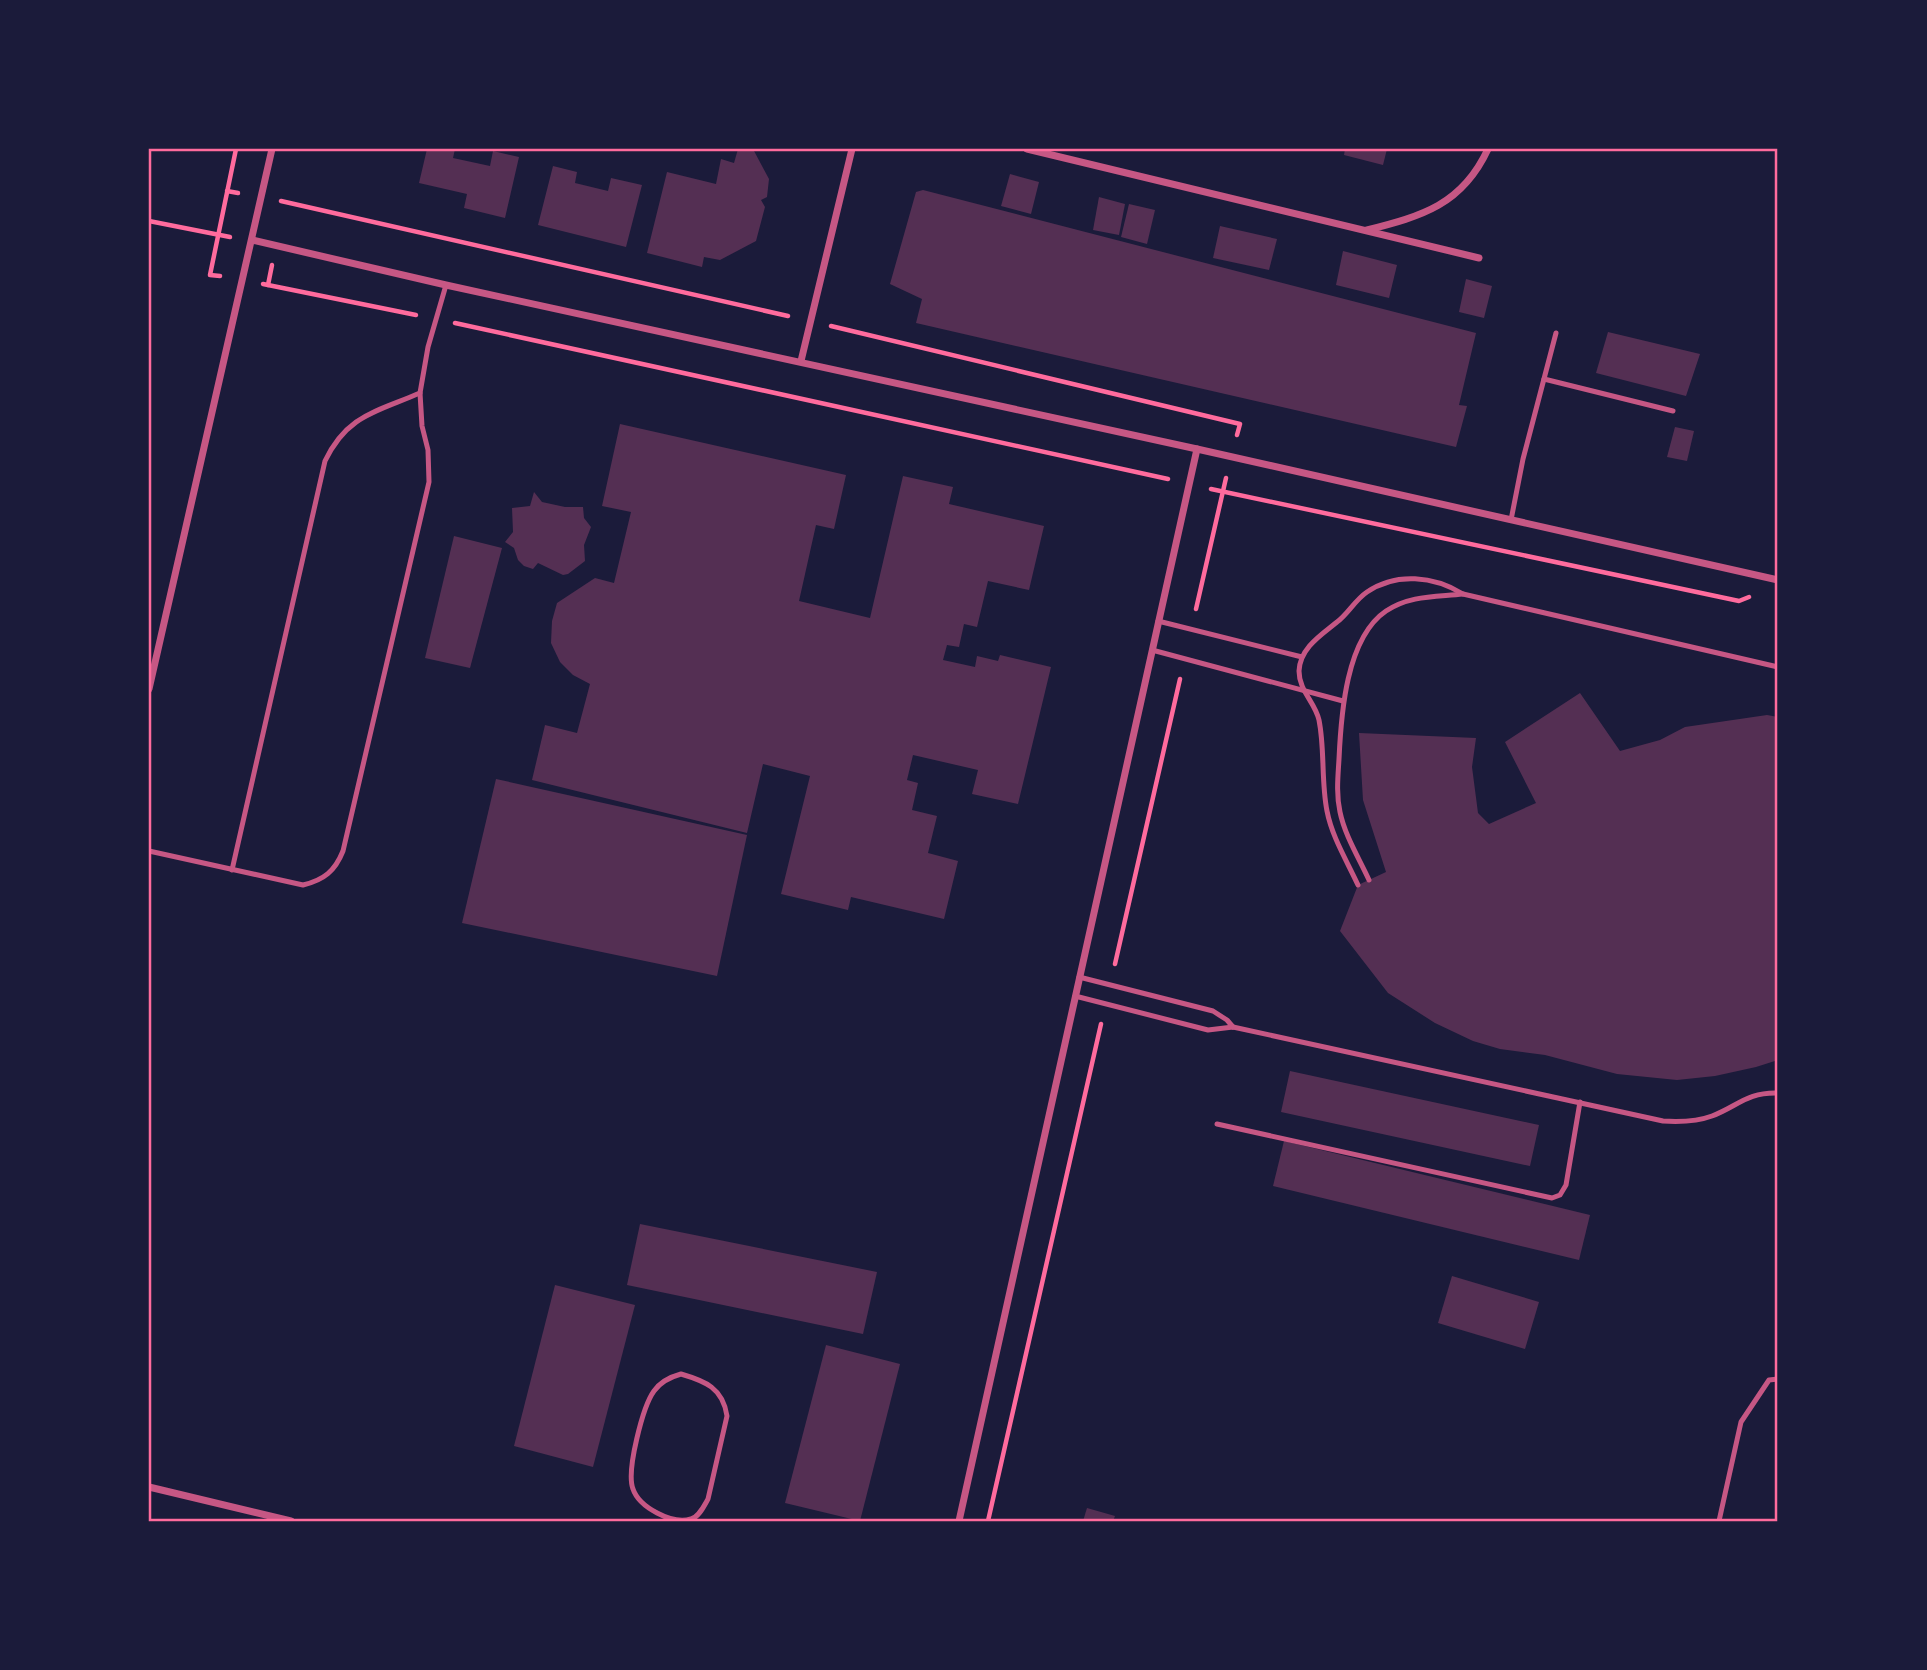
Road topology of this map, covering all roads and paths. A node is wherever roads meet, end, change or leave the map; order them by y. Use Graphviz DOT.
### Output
graph roads {
  1 [pos="236,149"];
  2 [pos="272,149"];
  3 [pos="852,149"];
  4 [pos="1027,149"];
  5 [pos="1069,149"];
  6 [pos="1488,149"];
  7 [pos="1067,158"];
  8 [pos="227,191"];
  9 [pos="261,196"];
  10 [pos="149,221"];
  11 [pos="1365,231"];
  12 [pos="218,235"];
  13 [pos="252,240"];
  14 [pos="1479,258"];
  15 [pos="243,280"];
  16 [pos="446,285"];
  17 [pos="438,319"];
  18 [pos="811,321"];
  19 [pos="1556,333"];
  20 [pos="801,361"];
  21 [pos="1544,379"];
  22 [pos="419,393"];
  23 [pos="1673,411"];
  24 [pos="1240,424"];
  25 [pos="1197,449"];
  26 [pos="1189,484"];
  27 [pos="1511,520"];
  28 [pos="1778,580"];
  29 [pos="1759,593"];
  30 [pos="1463,594"];
  31 [pos="1158,621"];
  32 [pos="1152,650"];
  33 [pos="1302,657"];
  34 [pos="1778,667"];
  35 [pos="149,689"];
  36 [pos="1302,689"];
  37 [pos="1343,701"];
  38 [pos="149,851"];
  39 [pos="232,870"];
  40 [pos="1369,880"];
  41 [pos="1358,885"];
  42 [pos="1079,976"];
  43 [pos="1075,996"];
  44 [pos="1233,1027"];
  45 [pos="1778,1093"];
  46 [pos="1580,1102"];
  47 [pos="1217,1124"];
  48 [pos="1778,1379"];
  49 [pos="149,1487"];
  50 [pos="657,1518"];
  51 [pos="291,1521"];
  52 [pos="959,1521"];
  53 [pos="1720,1521"];
  1 -- 8 [label="path"];
  2 -- 9 [label="street"];
  3 -- 18 [label="street"];
  4 -- 7 [label="street"];
  5 -- 7 [label="street"];
  6 -- 11 [label="street"];
  7 -- 11 [label="street"];
  8 -- 9 [label="path"];
  8 -- 12 [label="path"];
  9 -- 13 [label="street"];
  9 -- 18 [label="path"];
  10 -- 12 [label="path"];
  11 -- 14 [label="street"];
  12 -- 13 [label="path"];
  12 -- 15 [label="path"];
  13 -- 15 [label="street"];
  13 -- 16 [label="street"];
  15 -- 17 [label="path"];
  15 -- 35 [label="street"];
  16 -- 17 [label="lane"];
  16 -- 20 [label="street"];
  17 -- 22 [label="lane"];
  17 -- 26 [label="path"];
  18 -- 20 [label="street"];
  18 -- 24 [label="path"];
  19 -- 21 [label="lane"];
  20 -- 25 [label="street"];
  21 -- 23 [label="lane"];
  21 -- 27 [label="lane"];
  22 -- 39 [label="lane"];
  22 -- 39 [label="lane"];
  25 -- 26 [label="street"];
  25 -- 27 [label="street"];
  26 -- 29 [label="path"];
  26 -- 31 [label="street"];
  27 -- 28 [label="street"];
  30 -- 33 [label="lane"];
  30 -- 34 [label="lane"];
  30 -- 37 [label="lane"];
  31 -- 32 [label="street"];
  31 -- 33 [label="lane"];
  32 -- 36 [label="lane"];
  32 -- 42 [label="street"];
  33 -- 36 [label="lane"];
  36 -- 37 [label="lane"];
  36 -- 41 [label="lane"];
  37 -- 40 [label="lane"];
  38 -- 39 [label="lane"];
  42 -- 43 [label="street"];
  42 -- 44 [label="lane"];
  43 -- 44 [label="lane"];
  43 -- 52 [label="street"];
  44 -- 46 [label="lane"];
  45 -- 46 [label="lane"];
  46 -- 47 [label="lane"];
  48 -- 53 [label="lane"];
  49 -- 51 [label="street"];
  50 -- 50 [label="lane"];
}
